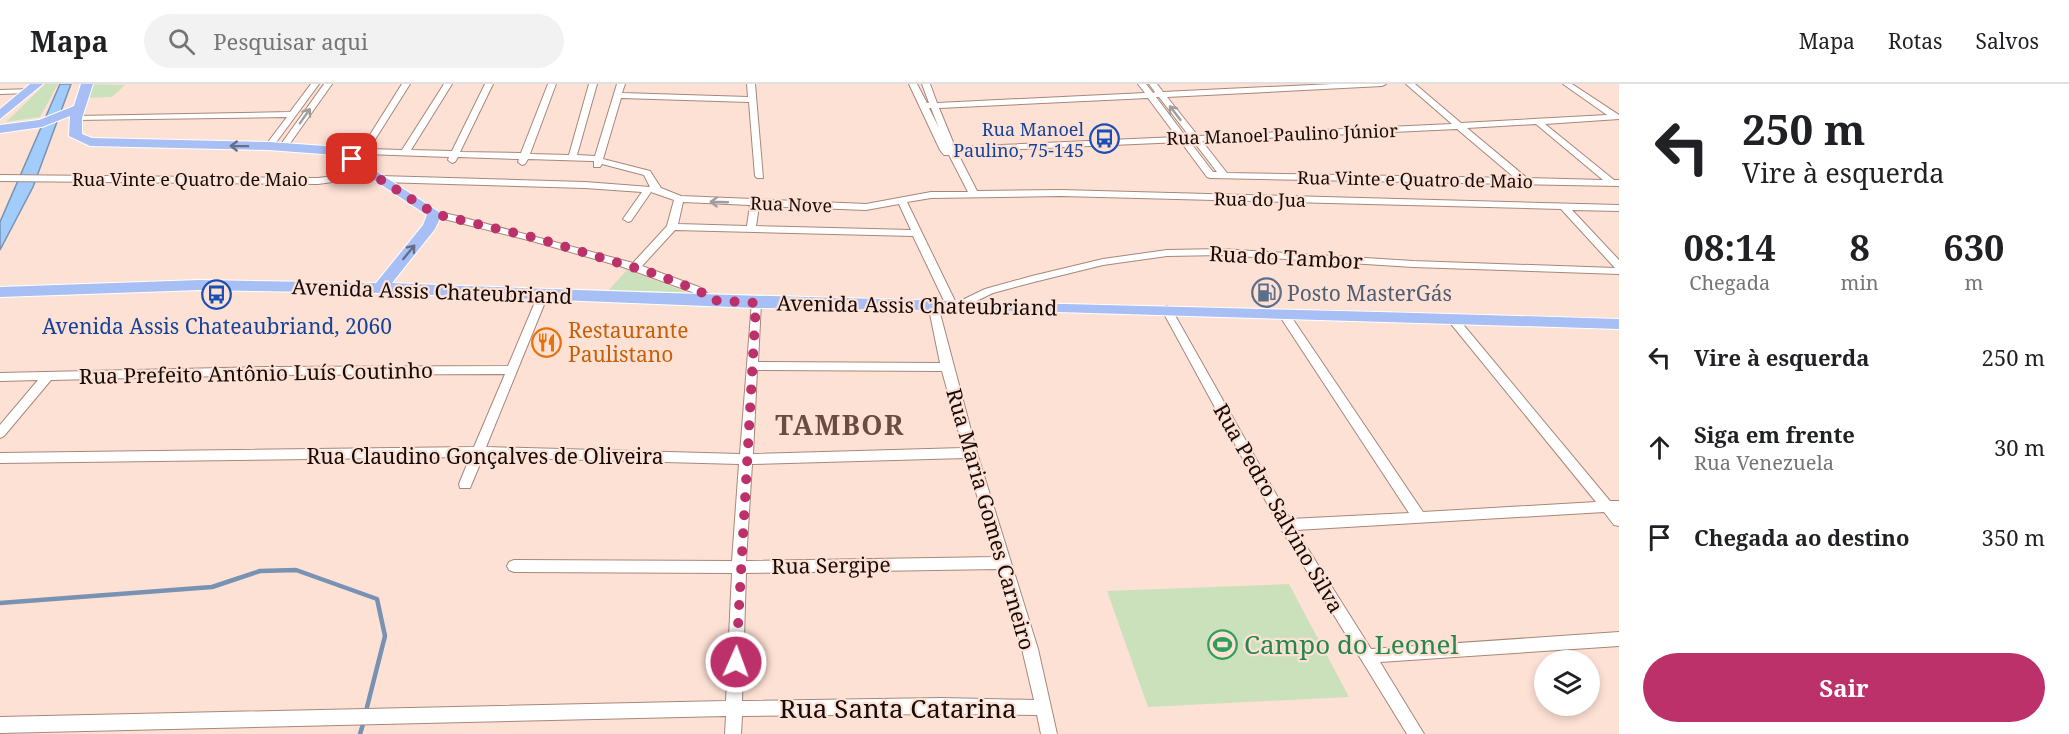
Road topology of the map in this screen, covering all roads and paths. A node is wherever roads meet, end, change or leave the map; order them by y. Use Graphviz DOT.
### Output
graph roads {
  1 [pos="87,84"];
  2 [pos="315,84"];
  3 [pos="328,84"];
  4 [pos="406,84"];
  5 [pos="448,84"];
  6 [pos="489,84"];
  7 [pos="552,84"];
  8 [pos="593,84"];
  9 [pos="621,84"];
  10 [pos="751,84"];
  11 [pos="913,84"];
  12 [pos="926,84"];
  13 [pos="1142,84"];
  14 [pos="1153,84"];
  15 [pos="1382,84"];
  16 [pos="1410,84"];
  17 [pos="1567,84"];
  18 [pos="33,88"];
  19 [pos="0,92"];
  20 [pos="1161,94"];
  21 [pos="617,95"];
  22 [pos="1150,95"];
  23 [pos="753,100"];
  24 [pos="923,106"];
  25 [pos="935,106"];
  26 [pos="75,113"];
  27 [pos="293,114"];
  28 [pos="0,115"];
  29 [pos="1618,118"];
  30 [pos="1538,122"];
  31 [pos="1459,126"];
  32 [pos="0,129"];
  33 [pos="1183,138"];
  34 [pos="1195,138"];
  35 [pos="276,147"];
  36 [pos="948,149"];
  37 [pos="405,153"];
  38 [pos="358,156"];
  39 [pos="453,158"];
  40 [pos="572,158"];
  41 [pos="523,160"];
  42 [pos="601,162"];
  43 [pos="1224,175"];
  44 [pos="760,176"];
  45 [pos="376,177"];
  46 [pos="0,178"];
  47 [pos="1524,181"];
  48 [pos="1616,183"];
  49 [pos="653,189"];
  50 [pos="974,194"];
  51 [pos="679,199"];
  52 [pos="902,201"];
  53 [pos="755,203"];
  54 [pos="1563,206"];
  55 [pos="1619,208"];
  56 [pos="435,214"];
  57 [pos="628,219"];
  58 [pos="672,227"];
  59 [pos="752,230"];
  60 [pos="918,233"];
  61 [pos="1619,266"];
  62 [pos="635,268"];
  63 [pos="1619,271"];
  64 [pos="380,288"];
  65 [pos="0,292"];
  66 [pos="543,295"];
  67 [pos="710,300"];
  68 [pos="756,303"];
  69 [pos="933,304"];
  70 [pos="956,305"];
  71 [pos="1167,310"];
  72 [pos="1284,315"];
  73 [pos="1452,319"];
  74 [pos="1619,324"];
  75 [pos="752,366"];
  76 [pos="947,367"];
  77 [pos="511,370"];
  78 [pos="48,376"];
  79 [pos="0,377"];
  80 [pos="0,433"];
  81 [pos="480,452"];
  82 [pos="971,453"];
  83 [pos="0,459"];
  84 [pos="748,459"];
  85 [pos="465,484"];
  86 [pos="1613,506"];
  87 [pos="1419,517"];
  88 [pos="1619,521"];
  89 [pos="1286,525"];
  90 [pos="1004,563"];
  91 [pos="514,566"];
  92 [pos="739,567"];
  93 [pos="1619,639"];
  94 [pos="1367,656"];
  95 [pos="1041,708"];
  96 [pos="734,709"];
  97 [pos="0,725"];
  98 [pos="733,734"];
  99 [pos="1049,734"];
  100 [pos="1416,734"];
  1 -- 26 [label="main road"];
  2 -- 27 [label="street"];
  35 -- 3 [label="street, one-way"];
  4 -- 38 [label="street"];
  5 -- 37 [label="street"];
  6 -- 39 [label="street"];
  7 -- 41 [label="street"];
  8 -- 40 [label="street"];
  9 -- 21 [label="street"];
  10 -- 23 [label="street"];
  11 -- 24 [label="street"];
  12 -- 25 [label="street"];
  13 -- 22 [label="street"];
  14 -- 20 [label="street"];
  15 -- 20 [label="street"];
  16 -- 31 [label="street"];
  17 -- 29 [label="street"];
  18 -- 19 [label="street"];
  18 -- 28 [label="main road"];
  20 -- 22 [label="street"];
  34 -- 20 [label="street, one-way"];
  21 -- 23 [label="street"];
  21 -- 42 [label="street"];
  22 -- 25 [label="street"];
  22 -- 33 [label="street"];
  23 -- 44 [label="street"];
  24 -- 25 [label="street"];
  24 -- 36 [label="street"];
  25 -- 36 [label="street"];
  26 -- 27 [label="street"];
  26 -- 32 [label="main road"];
  35 -- 26 [label="main road, one-way"];
  27 -- 35 [label="street"];
  29 -- 30 [label="street, Rua Manoel Paulino Júnior"];
  30 -- 31 [label="street, Rua Manoel Paulino Júnior"];
  30 -- 48 [label="street"];
  31 -- 34 [label="street, Rua Manoel Paulino Júnior"];
  31 -- 47 [label="street"];
  33 -- 34 [label="street, Rua Manoel Paulino Júnior"];
  33 -- 36 [label="street, Rua Manoel Paulino Júnior"];
  33 -- 43 [label="street, Rua Vinte e Quatro de Maio"];
  34 -- 43 [label="street"];
  35 -- 38 [label="main road"];
  36 -- 50 [label="street"];
  37 -- 38 [label="street"];
  37 -- 39 [label="street"];
  38 -- 39 [label="street"];
  38 -- 45 [label="main road"];
  39 -- 41 [label="street"];
  40 -- 41 [label="street"];
  40 -- 42 [label="street"];
  41 -- 42 [label="street"];
  42 -- 49 [label="street"];
  43 -- 47 [label="street, Rua Vinte e Quatro de Maio"];
  45 -- 46 [label="street, Rua Vinte e Quatro de Maio"];
  45 -- 49 [label="street, Rua Vinte e Quatro de Maio"];
  45 -- 56 [label="main road"];
  47 -- 48 [label="street, Rua Vinte e Quatro de Maio"];
  49 -- 51 [label="street"];
  49 -- 57 [label="street"];
  50 -- 52 [label="street, Rua do Jua"];
  50 -- 54 [label="street, Rua do Jua"];
  53 -- 51 [label="street, Rua Nove, one-way"];
  51 -- 58 [label="street"];
  52 -- 53 [label="street, Rua Nove"];
  52 -- 60 [label="street"];
  53 -- 59 [label="street"];
  54 -- 55 [label="street, Rua do Jua"];
  54 -- 61 [label="street"];
  56 -- 62 [label="street"];
  64 -- 56 [label="main road, one-way"];
  58 -- 59 [label="street"];
  58 -- 62 [label="street"];
  59 -- 60 [label="street"];
  60 -- 70 [label="street"];
  62 -- 67 [label="street"];
  63 -- 70 [label="street, Rua do Tambor"];
  64 -- 65 [label="main road, Avenida Assis Chateubriand"];
  64 -- 66 [label="main road, Avenida Assis Chateubriand"];
  66 -- 67 [label="main road, Avenida Assis Chateubriand"];
  66 -- 77 [label="street"];
  67 -- 68 [label="main road, Avenida Assis Chateubriand"];
  68 -- 69 [label="main road, Avenida Assis Chateubriand"];
  68 -- 75 [label="street"];
  69 -- 70 [label="main road, Avenida Assis Chateubriand"];
  69 -- 76 [label="street, Rua Maria Gomes Carneiro"];
  70 -- 71 [label="main road, Avenida Assis Chateubriand"];
  71 -- 72 [label="main road, Avenida Assis Chateubriand"];
  71 -- 89 [label="street, Rua Pedro Salvino Silva"];
  72 -- 73 [label="main road, Avenida Assis Chateubriand"];
  72 -- 87 [label="street"];
  73 -- 74 [label="main road, Avenida Assis Chateubriand"];
  73 -- 86 [label="street"];
  75 -- 76 [label="street"];
  75 -- 84 [label="street"];
  76 -- 82 [label="street, Rua Maria Gomes Carneiro"];
  77 -- 78 [label="street, Rua Prefeito Antônio Luís Coutinho"];
  77 -- 81 [label="street"];
  78 -- 79 [label="street, Rua Prefeito Antônio Luís Coutinho"];
  78 -- 80 [label="street"];
  81 -- 83 [label="street, Rua Claudino Gonçalves de Oliveira"];
  81 -- 84 [label="street, Rua Claudino Gonçalves de Oliveira"];
  81 -- 85 [label="street"];
  82 -- 84 [label="street, Rua Claudino Gonçalves de Oliveira"];
  82 -- 90 [label="street, Rua Maria Gomes Carneiro"];
  84 -- 92 [label="street"];
  86 -- 87 [label="street"];
  86 -- 88 [label="street"];
  87 -- 89 [label="street"];
  89 -- 94 [label="street, Rua Pedro Salvino Silva"];
  90 -- 92 [label="street, Rua Sergipe"];
  90 -- 95 [label="street, Rua Maria Gomes Carneiro"];
  91 -- 92 [label="street, Rua Sergipe"];
  92 -- 96 [label="street"];
  93 -- 94 [label="street"];
  94 -- 100 [label="street, Rua Pedro Salvino Silva"];
  95 -- 96 [label="street, Rua Santa Catarina"];
  95 -- 99 [label="street, Rua Maria Gomes Carneiro"];
  96 -- 97 [label="street, Rua Santa Catarina"];
  96 -- 98 [label="street"];
}
